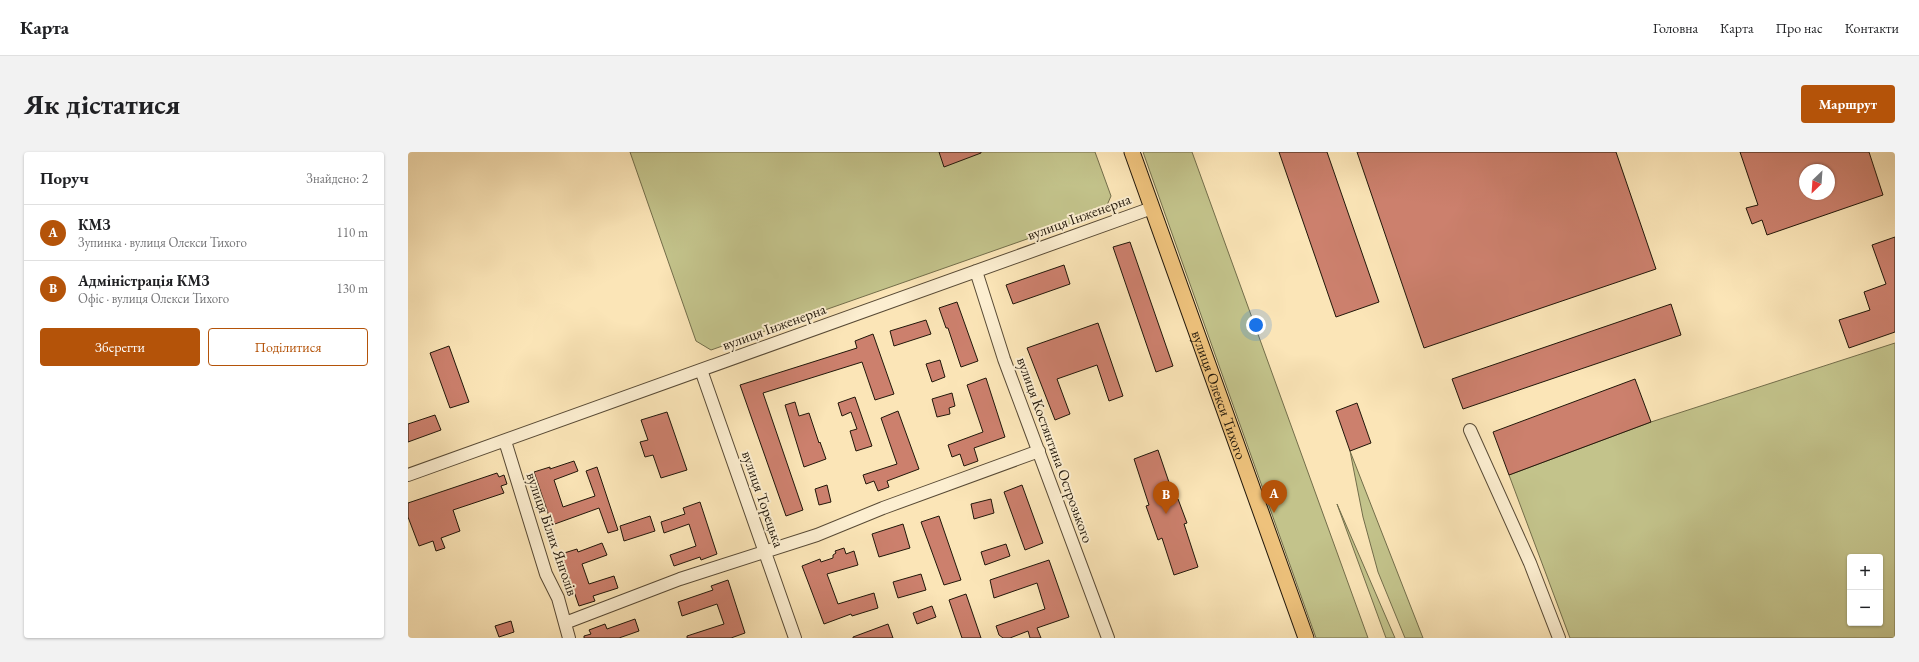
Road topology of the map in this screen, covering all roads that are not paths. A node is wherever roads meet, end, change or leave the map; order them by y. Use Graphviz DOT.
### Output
graph roads {
  1 [pos="1132,152"];
  2 [pos="1152,208"];
  3 [pos="976,271"];
  4 [pos="700,370"];
  5 [pos="1470,430"];
  6 [pos="505,441"];
  7 [pos="1039,451"];
  8 [pos="408,475"];
  9 [pos="765,553"];
  10 [pos="565,623"];
  11 [pos="569,638"];
  12 [pos="795,638"];
  13 [pos="1108,638"];
  14 [pos="1306,638"];
  15 [pos="1559,638"];
  1 -- 2 [label="main road, вулиця Олекси Тихого"];
  2 -- 3 [label="street, вулиця Інженерна"];
  2 -- 14 [label="main road, вулиця Олекси Тихого"];
  3 -- 4 [label="street, вулиця Інженерна"];
  3 -- 7 [label="street, вулиця Костянтина Острозького"];
  4 -- 6 [label="street, вулиця Інженерна"];
  4 -- 9 [label="street, вулиця Торецька"];
  5 -- 15 [label="street"];
  6 -- 8 [label="street, вулиця Інженерна"];
  6 -- 10 [label="street, вулиця Білих Янголів"];
  7 -- 9 [label="street"];
  7 -- 13 [label="street, вулиця Костянтина Острозького"];
  9 -- 10 [label="street"];
  9 -- 12 [label="street, вулиця Торецька"];
  10 -- 11 [label="street, вулиця Білих Янголів"];
}
